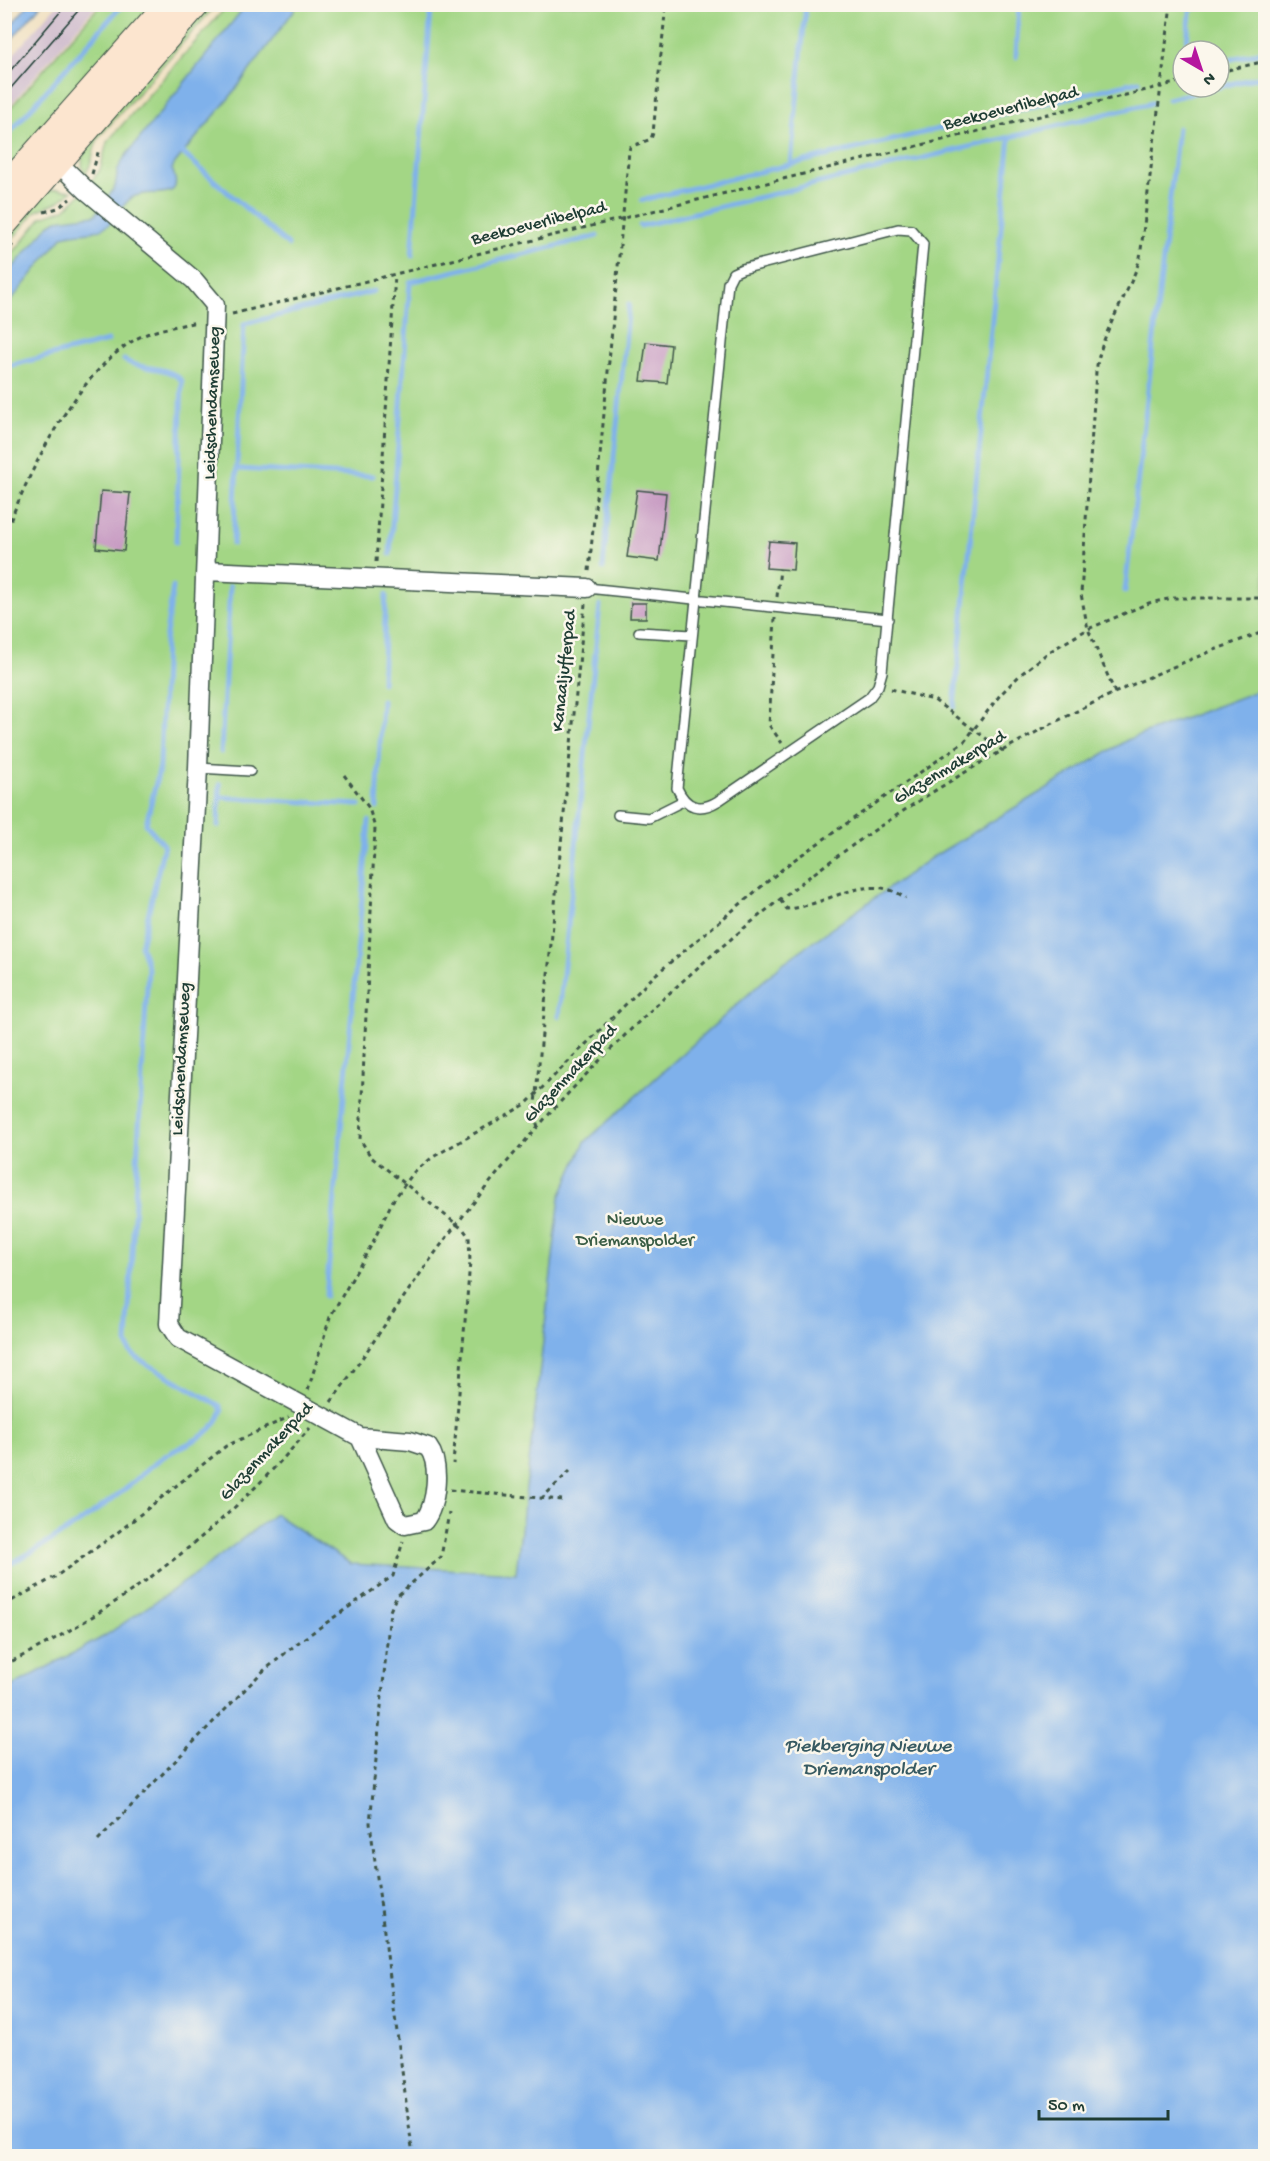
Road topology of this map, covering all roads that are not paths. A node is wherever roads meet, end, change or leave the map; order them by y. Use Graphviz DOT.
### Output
graph roads {
  1 [pos="168,4"];
  2 [pos="196,4"];
  3 [pos="49,154"];
  4 [pos="4,189"];
  5 [pos="4,224"];
  6 [pos="206,571"];
  7 [pos="587,588"];
  8 [pos="696,599"];
  9 [pos="888,619"];
  10 [pos="639,632"];
  11 [pos="692,635"];
  12 [pos="198,768"];
  13 [pos="250,771"];
  14 [pos="683,801"];
  15 [pos="618,816"];
  16 [pos="360,1437"];
  1 -- 3 [label="main road"];
  2 -- 3 [label="main road"];
  3 -- 4 [label="main road"];
  3 -- 5 [label="main road"];
  3 -- 6 [label="street, Leidschendamseweg"];
  6 -- 7 [label="street"];
  6 -- 12 [label="street, Leidschendamseweg"];
  7 -- 8 [label="lane"];
  8 -- 9 [label="lane"];
  8 -- 9 [label="lane"];
  8 -- 11 [label="lane"];
  9 -- 14 [label="lane"];
  10 -- 11 [label="lane"];
  11 -- 14 [label="lane"];
  12 -- 13 [label="lane"];
  12 -- 16 [label="street, Leidschendamseweg"];
  14 -- 15 [label="lane"];
  16 -- 16 [label="street, Leidschendamseweg"];
}
